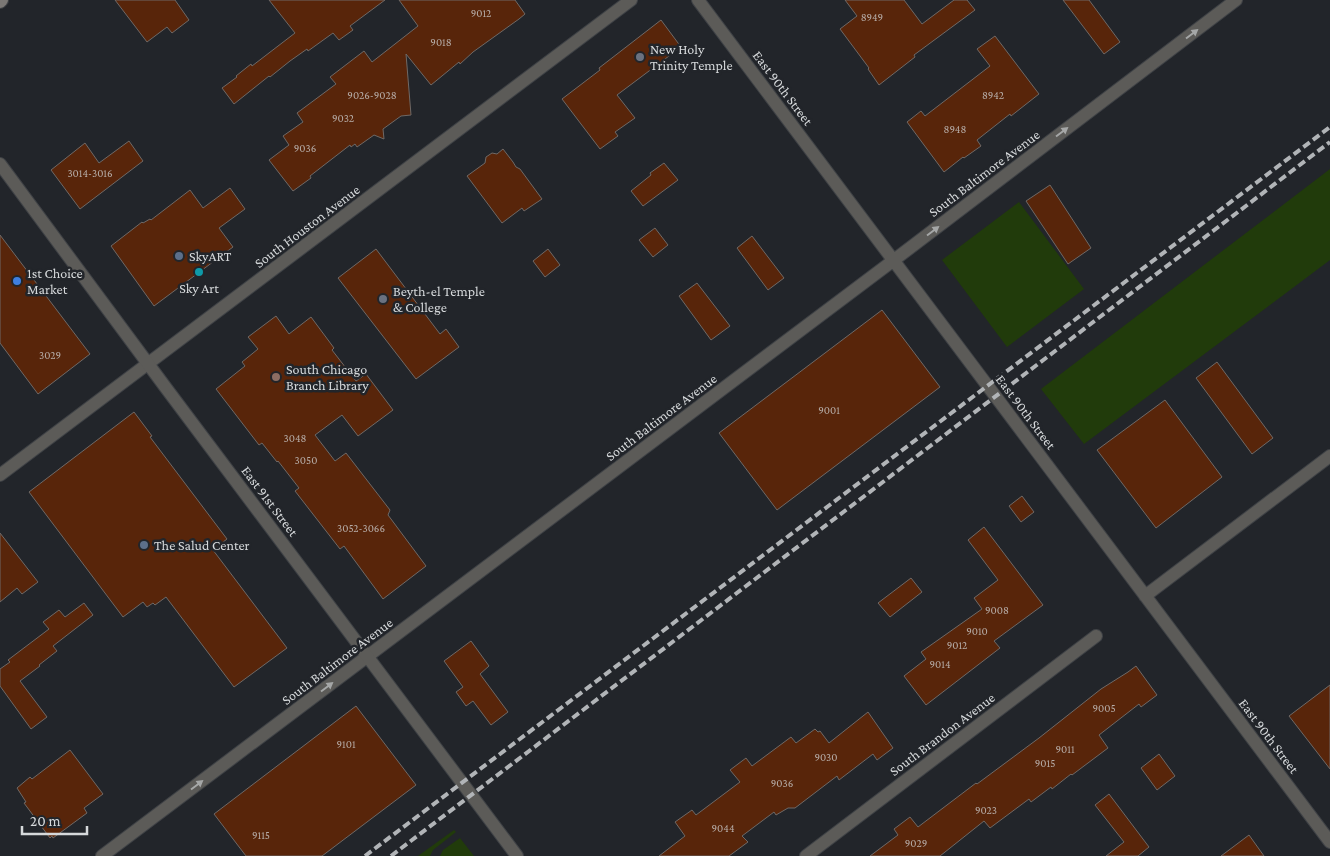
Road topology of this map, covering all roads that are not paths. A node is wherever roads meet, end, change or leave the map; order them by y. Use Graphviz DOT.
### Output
graph roads {
  1 [pos="631,0"];
  2 [pos="698,0"];
  3 [pos="1236,0"];
  4 [pos="0,164"];
  5 [pos="894,260"];
  6 [pos="148,364"];
  7 [pos="1330,456"];
  8 [pos="0,475"];
  9 [pos="1145,596"];
  10 [pos="1096,636"];
  11 [pos="368,656"];
  12 [pos="1330,842"];
  13 [pos="102,856"];
  14 [pos="517,856"];
  15 [pos="806,856"];
  1 -- 6 [label="street, South Houston Avenue"];
  2 -- 5 [label="street, East 90th Street"];
  5 -- 3 [label="street, South Baltimore Avenue, one-way"];
  4 -- 6 [label="street, East 91st Street"];
  5 -- 9 [label="street, East 90th Street"];
  5 -- 11 [label="street, South Baltimore Avenue"];
  6 -- 8 [label="street, South Houston Avenue"];
  6 -- 11 [label="street, East 91st Street"];
  7 -- 9 [label="street"];
  9 -- 12 [label="street, East 90th Street"];
  10 -- 15 [label="street, South Brandon Avenue"];
  13 -- 11 [label="street, South Baltimore Avenue, one-way"];
  11 -- 14 [label="street, East 91st Street"];
}
